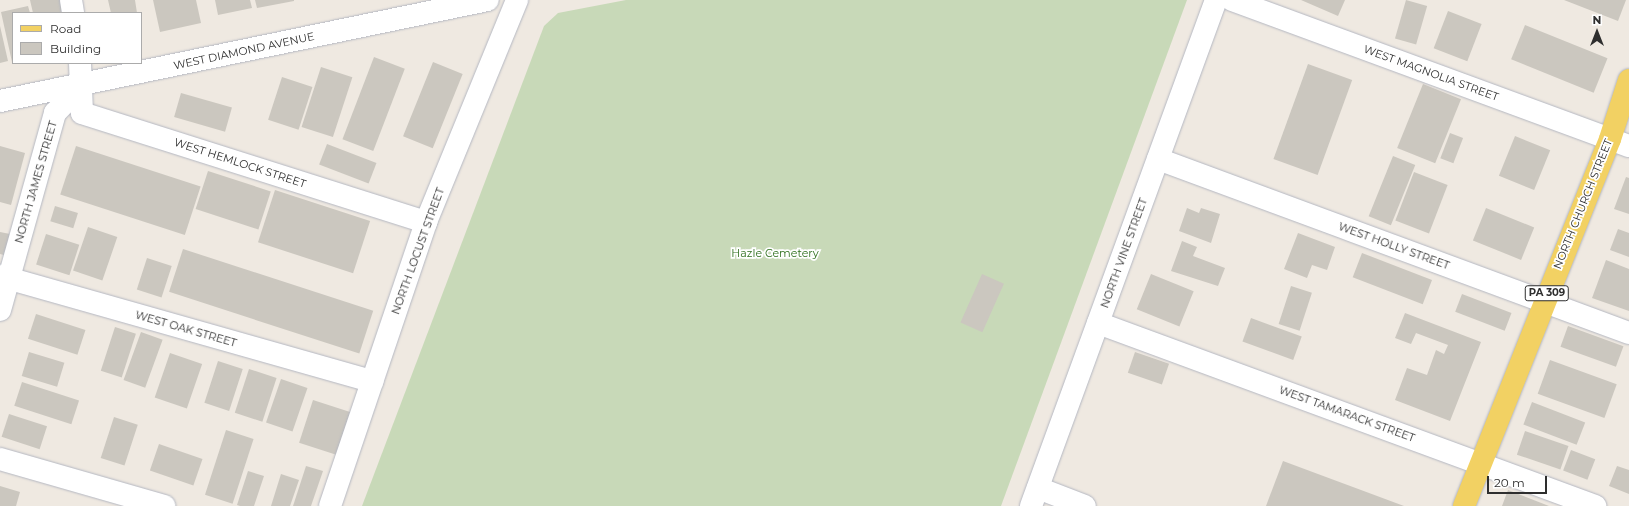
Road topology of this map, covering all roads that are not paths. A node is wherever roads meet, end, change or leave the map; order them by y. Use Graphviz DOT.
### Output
graph roads {
  1 [pos="71,0"];
  2 [pos="488,0"];
  3 [pos="517,0"];
  4 [pos="1216,0"];
  5 [pos="1232,0"];
  6 [pos="73,12"];
  7 [pos="142,62"];
  8 [pos="132,64"];
  9 [pos="82,73"];
  10 [pos="1629,80"];
  11 [pos="0,101"];
  12 [pos="1619,143"];
  13 [pos="1158,159"];
  14 [pos="426,222"];
  15 [pos="4,277"];
  16 [pos="1544,301"];
  17 [pos="0,310"];
  18 [pos="1098,323"];
  19 [pos="1629,332"];
  20 [pos="372,381"];
  21 [pos="0,459"];
  22 [pos="1480,464"];
  23 [pos="1035,497"];
  24 [pos="164,506"];
  25 [pos="330,506"];
  26 [pos="1086,506"];
  27 [pos="1464,506"];
  28 [pos="1595,506"];
  1 -- 6 [label="street"];
  2 -- 7 [label="street, WEST DIAMOND AVENUE"];
  3 -- 14 [label="street, NORTH LOCUST STREET"];
  4 -- 13 [label="street, NORTH VINE STREET"];
  5 -- 12 [label="street, WEST MAGNOLIA STREET"];
  8 -- 9 [label="street, WEST DIAMOND AVENUE"];
  9 -- 11 [label="street, WEST DIAMOND AVENUE"];
  9 -- 14 [label="street, WEST HEMLOCK STREET"];
  9 -- 15 [label="street, NORTH JAMES STREET"];
  10 -- 12 [label="main road, NORTH CHURCH STREET / PA 309"];
  12 -- 16 [label="main road, NORTH CHURCH STREET / PA 309"];
  13 -- 16 [label="street, WEST HOLLY STREET"];
  13 -- 18 [label="street, NORTH VINE STREET"];
  14 -- 20 [label="street, NORTH LOCUST STREET"];
  15 -- 17 [label="street, NORTH JAMES STREET"];
  15 -- 20 [label="street, WEST OAK STREET"];
  16 -- 19 [label="street, WEST HOLLY STREET"];
  16 -- 22 [label="main road, NORTH CHURCH STREET / PA 309"];
  18 -- 22 [label="street, WEST TAMARACK STREET"];
  18 -- 23 [label="street, NORTH VINE STREET"];
  20 -- 25 [label="street, NORTH LOCUST STREET"];
  21 -- 24 [label="street"];
  22 -- 27 [label="main road, NORTH CHURCH STREET / PA 309"];
  22 -- 28 [label="street, WEST TAMARACK STREET"];
  23 -- 26 [label="street"];
}
